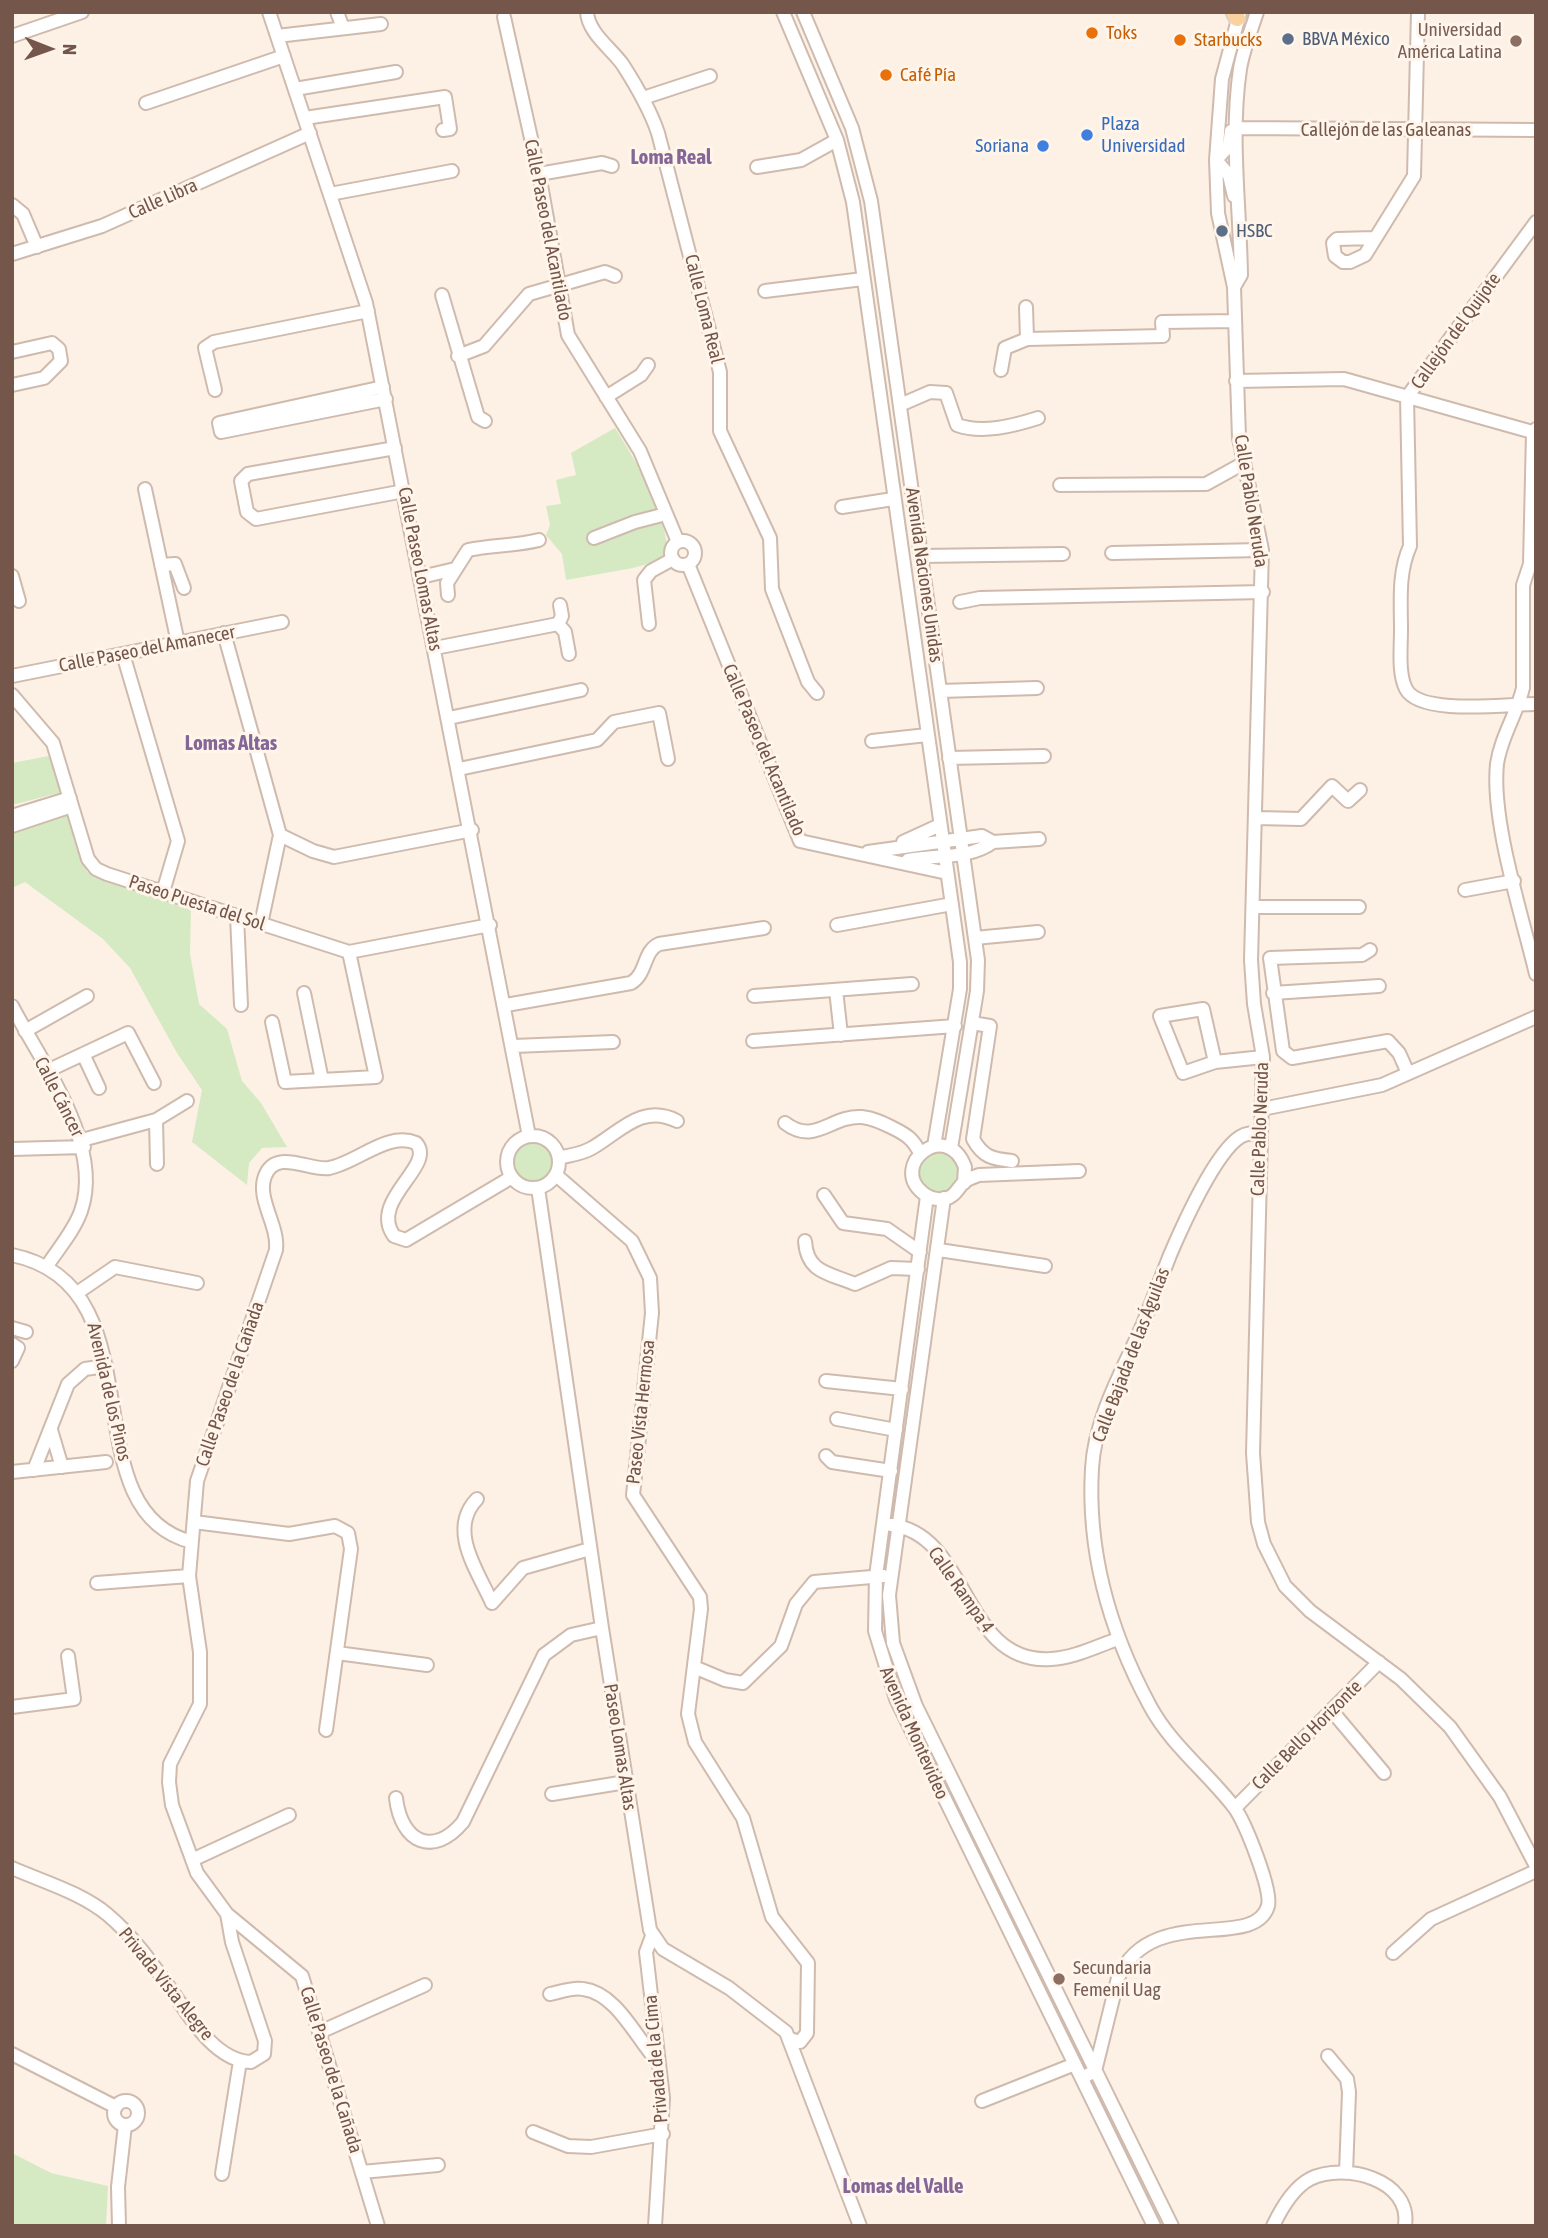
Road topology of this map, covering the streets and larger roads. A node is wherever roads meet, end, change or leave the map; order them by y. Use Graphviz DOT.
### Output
graph roads {
  1 [pos="82,12"];
  2 [pos="269,12"];
  3 [pos="337,12"];
  4 [pos="587,12"];
  5 [pos="783,12"];
  6 [pos="803,12"];
  7 [pos="1257,12"];
  8 [pos="1418,12"];
  9 [pos="1237,14"];
  10 [pos="504,17"];
  11 [pos="381,24"];
  12 [pos="342,28"];
  13 [pos="12,36"];
  14 [pos="277,36"];
  15 [pos="284,57"];
  16 [pos="396,72"];
  17 [pos="710,76"];
  18 [pos="1239,86"];
  19 [pos="295,89"];
  20 [pos="643,98"];
  21 [pos="146,103"];
  22 [pos="305,118"];
  23 [pos="1237,128"];
  24 [pos="443,130"];
  25 [pos="1416,130"];
  26 [pos="1536,130"];
  27 [pos="310,133"];
  28 [pos="837,140"];
  29 [pos="1216,160"];
  30 [pos="612,166"];
  31 [pos="757,167"];
  32 [pos="452,171"];
  33 [pos="539,174"];
  34 [pos="330,194"];
  35 [pos="871,201"];
  36 [pos="853,202"];
  37 [pos="12,205"];
  38 [pos="1240,211"];
  39 [pos="1536,222"];
  40 [pos="1374,238"];
  41 [pos="37,247"];
  42 [pos="12,254"];
  43 [pos="615,276"];
  44 [pos="863,279"];
  45 [pos="559,284"];
  46 [pos="1234,287"];
  47 [pos="765,291"];
  48 [pos="442,295"];
  49 [pos="1026,307"];
  50 [pos="368,311"];
  51 [pos="1235,321"];
  52 [pos="1027,339"];
  53 [pos="12,352"];
  54 [pos="458,356"];
  55 [pos="648,365"];
  56 [pos="1001,370"];
  57 [pos="1236,381"];
  58 [pos="12,385"];
  59 [pos="215,390"];
  60 [pos="384,393"];
  61 [pos="606,397"];
  62 [pos="1408,397"];
  63 [pos="900,405"];
  64 [pos="1038,418"];
  65 [pos="485,421"];
  66 [pos="1535,432"];
  67 [pos="395,448"];
  68 [pos="1244,463"];
  69 [pos="1060,485"];
  70 [pos="145,489"];
  71 [pos="404,491"];
  72 [pos="892,499"];
  73 [pos="842,507"];
  74 [pos="666,514"];
  75 [pos="594,538"];
  76 [pos="539,540"];
  77 [pos="678,542"];
  78 [pos="1262,550"];
  79 [pos="1112,553"];
  80 [pos="1063,554"];
  81 [pos="921,556"];
  82 [pos="673,559"];
  83 [pos="688,564"];
  84 [pos="161,565"];
  85 [pos="455,569"];
  86 [pos="12,576"];
  87 [pos="421,577"];
  88 [pos="184,588"];
  89 [pos="1263,592"];
  90 [pos="448,595"];
  91 [pos="19,601"];
  92 [pos="960,601"];
  93 [pos="560,605"];
  94 [pos="282,622"];
  95 [pos="558,624"];
  96 [pos="649,624"];
  97 [pos="225,633"];
  98 [pos="178,643"];
  99 [pos="435,648"];
  100 [pos="123,654"];
  101 [pos="569,654"];
  102 [pos="12,676"];
  103 [pos="1037,688"];
  104 [pos="581,690"];
  105 [pos="940,691"];
  106 [pos="817,693"];
  107 [pos="12,695"];
  108 [pos="1519,704"];
  109 [pos="1536,704"];
  110 [pos="449,718"];
  111 [pos="927,735"];
  112 [pos="872,741"];
  113 [pos="1044,756"];
  114 [pos="950,758"];
  115 [pos="668,759"];
  116 [pos="459,769"];
  117 [pos="1360,790"];
  118 [pos="71,802"];
  119 [pos="12,817"];
  120 [pos="1256,818"];
  121 [pos="940,825"];
  122 [pos="12,827"];
  123 [pos="472,830"];
  124 [pos="280,835"];
  125 [pos="961,838"];
  126 [pos="1039,839"];
  127 [pos="943,841"];
  128 [pos="993,842"];
  129 [pos="892,848"];
  130 [pos="861,853"];
  131 [pos="963,853"];
  132 [pos="945,856"];
  133 [pos="897,862"];
  134 [pos="947,873"];
  135 [pos="1514,881"];
  136 [pos="1465,890"];
  137 [pos="163,892"];
  138 [pos="952,904"];
  139 [pos="1253,907"];
  140 [pos="1359,907"];
  141 [pos="237,916"];
  142 [pos="261,923"];
  143 [pos="490,925"];
  144 [pos="837,925"];
  145 [pos="764,928"];
  146 [pos="1531,929"];
  147 [pos="1038,932"];
  148 [pos="975,938"];
  149 [pos="1370,950"];
  150 [pos="349,952"];
  151 [pos="1536,974"];
  152 [pos="912,984"];
  153 [pos="1379,986"];
  154 [pos="836,990"];
  155 [pos="304,993"];
  156 [pos="1273,993"];
  157 [pos="87,996"];
  158 [pos="754,996"];
  159 [pos="241,1005"];
  160 [pos="506,1005"];
  161 [pos="13,1009"];
  162 [pos="1536,1017"];
  163 [pos="272,1022"];
  164 [pos="972,1023"];
  165 [pos="955,1026"];
  166 [pos="25,1031"];
  167 [pos="841,1035"];
  168 [pos="752,1041"];
  169 [pos="613,1042"];
  170 [pos="514,1046"];
  171 [pos="83,1054"];
  172 [pos="1263,1057"];
  173 [pos="1215,1062"];
  174 [pos="47,1072"];
  175 [pos="1408,1073"];
  176 [pos="322,1080"];
  177 [pos="153,1083"];
  178 [pos="99,1088"];
  179 [pos="187,1101"];
  180 [pos="1262,1109"];
  181 [pos="156,1120"];
  182 [pos="677,1121"];
  183 [pos="785,1123"];
  184 [pos="1260,1133"];
  185 [pos="530,1136"];
  186 [pos="83,1144"];
  187 [pos="934,1146"];
  188 [pos="951,1148"];
  189 [pos="12,1149"];
  190 [pos="980,1152"];
  191 [pos="920,1153"];
  192 [pos="559,1158"];
  193 [pos="1012,1161"];
  194 [pos="157,1164"];
  195 [pos="965,1167"];
  196 [pos="1079,1171"];
  197 [pos="556,1175"];
  198 [pos="512,1177"];
  199 [pos="964,1182"];
  200 [pos="538,1188"];
  201 [pos="824,1195"];
  202 [pos="927,1196"];
  203 [pos="944,1199"];
  204 [pos="805,1241"];
  205 [pos="939,1250"];
  206 [pos="920,1252"];
  207 [pos="12,1255"];
  208 [pos="47,1266"];
  209 [pos="1045,1266"];
  210 [pos="918,1269"];
  211 [pos="197,1283"];
  212 [pos="77,1293"];
  213 [pos="12,1328"];
  214 [pos="26,1332"];
  215 [pos="12,1344"];
  216 [pos="12,1362"];
  217 [pos="106,1366"];
  218 [pos="826,1381"];
  219 [pos="902,1389"];
  220 [pos="837,1419"];
  221 [pos="51,1430"];
  222 [pos="896,1430"];
  223 [pos="826,1457"];
  224 [pos="106,1462"];
  225 [pos="62,1467"];
  226 [pos="34,1470"];
  227 [pos="891,1471"];
  228 [pos="12,1472"];
  229 [pos="477,1499"];
  230 [pos="194,1522"];
  231 [pos="884,1524"];
  232 [pos="899,1525"];
  233 [pos="192,1542"];
  234 [pos="590,1549"];
  235 [pos="189,1576"];
  236 [pos="876,1576"];
  237 [pos="891,1576"];
  238 [pos="97,1583"];
  239 [pos="602,1628"];
  240 [pos="1118,1639"];
  241 [pos="337,1653"];
  242 [pos="68,1657"];
  243 [pos="1379,1662"];
  244 [pos="427,1665"];
  245 [pos="694,1667"];
  246 [pos="910,1693"];
  247 [pos="896,1699"];
  248 [pos="12,1707"];
  249 [pos="1332,1711"];
  250 [pos="326,1730"];
  251 [pos="1384,1773"];
  252 [pos="626,1782"];
  253 [pos="552,1794"];
  254 [pos="396,1798"];
  255 [pos="1235,1808"];
  256 [pos="289,1815"];
  257 [pos="974,1828"];
  258 [pos="960,1834"];
  259 [pos="192,1860"];
  260 [pos="12,1868"];
  261 [pos="1536,1869"];
  262 [pos="227,1914"];
  263 [pos="652,1936"];
  264 [pos="1392,1953"];
  265 [pos="425,1985"];
  266 [pos="550,1994"];
  267 [pos="320,2032"];
  268 [pos="790,2039"];
  269 [pos="12,2054"];
  270 [pos="1328,2056"];
  271 [pos="240,2061"];
  272 [pos="658,2062"];
  273 [pos="1075,2064"];
  274 [pos="1095,2071"];
  275 [pos="1082,2078"];
  276 [pos="982,2101"];
  277 [pos="116,2107"];
  278 [pos="125,2125"];
  279 [pos="533,2132"];
  280 [pos="663,2134"];
  281 [pos="438,2165"];
  282 [pos="362,2172"];
  283 [pos="222,2174"];
  284 [pos="1346,2174"];
  285 [pos="1162,2206"];
  286 [pos="1151,2220"];
  287 [pos="119,2226"];
  288 [pos="378,2226"];
  289 [pos="655,2226"];
  290 [pos="860,2226"];
  291 [pos="1172,2226"];
  292 [pos="1273,2226"];
  293 [pos="1405,2226"];
  1 -- 13 [label="street"];
  2 -- 14 [label="street, Calle Paseo Lomas Altas"];
  3 -- 12 [label="street"];
  4 -- 20 [label="street, Calle Loma Real"];
  5 -- 28 [label="street, Avenida Naciones Unidas"];
  6 -- 35 [label="street, Avenida Naciones Unidas"];
  7 -- 18 [label="street, Calle Pablo Neruda"];
  8 -- 25 [label="street"];
  9 -- 29 [label="street, Calle Pablo Neruda"];
  10 -- 33 [label="street, Calle Paseo del Acantilado"];
  11 -- 12 [label="street"];
  12 -- 14 [label="street"];
  14 -- 15 [label="street, Calle Paseo Lomas Altas"];
  15 -- 19 [label="street, Calle Paseo Lomas Altas"];
  15 -- 21 [label="street"];
  16 -- 19 [label="street"];
  17 -- 20 [label="street"];
  18 -- 23 [label="street, Calle Pablo Neruda"];
  18 -- 29 [label="street"];
  19 -- 22 [label="street, Calle Paseo Lomas Altas"];
  20 -- 106 [label="street, Calle Loma Real"];
  22 -- 24 [label="street"];
  22 -- 27 [label="street, Calle Paseo Lomas Altas"];
  23 -- 25 [label="street, Callejón de las Galeanas"];
  23 -- 38 [label="street, Calle Pablo Neruda"];
  25 -- 26 [label="street, Callejón de las Galeanas"];
  25 -- 40 [label="street"];
  27 -- 34 [label="street, Calle Paseo Lomas Altas"];
  27 -- 41 [label="street, Calle Libra"];
  28 -- 31 [label="street"];
  28 -- 36 [label="street, Avenida Naciones Unidas"];
  29 -- 38 [label="street"];
  29 -- 46 [label="street, Calle Pablo Neruda"];
  30 -- 33 [label="street"];
  32 -- 34 [label="street"];
  33 -- 45 [label="street, Calle Paseo del Acantilado"];
  34 -- 50 [label="street, Calle Paseo Lomas Altas"];
  35 -- 36 [label="street"];
  35 -- 63 [label="street, Avenida Naciones Unidas"];
  36 -- 44 [label="street, Avenida Naciones Unidas"];
  37 -- 41 [label="street"];
  38 -- 46 [label="street, Calle Pablo Neruda"];
  39 -- 62 [label="street, Callejón del Quijote"];
  41 -- 42 [label="street, Calle Libra"];
  43 -- 45 [label="street"];
  44 -- 47 [label="street"];
  44 -- 72 [label="street, Avenida Naciones Unidas"];
  45 -- 54 [label="street"];
  45 -- 61 [label="street, Calle Paseo del Acantilado"];
  46 -- 51 [label="street, Calle Pablo Neruda"];
  48 -- 54 [label="street"];
  49 -- 52 [label="street"];
  50 -- 59 [label="street"];
  50 -- 60 [label="street, Calle Paseo Lomas Altas"];
  51 -- 52 [label="street"];
  51 -- 57 [label="street, Calle Pablo Neruda"];
  52 -- 56 [label="street"];
  53 -- 58 [label="street"];
  54 -- 65 [label="street"];
  55 -- 61 [label="street"];
  57 -- 62 [label="street"];
  57 -- 68 [label="street, Calle Pablo Neruda"];
  60 -- 60 [label="street"];
  60 -- 67 [label="street, Calle Paseo Lomas Altas"];
  61 -- 74 [label="street, Calle Paseo del Acantilado"];
  62 -- 66 [label="street"];
  62 -- 108 [label="street, Callejón del Quijote"];
  63 -- 64 [label="street"];
  63 -- 81 [label="street, Avenida Naciones Unidas"];
  66 -- 108 [label="street"];
  67 -- 71 [label="street, Calle Paseo Lomas Altas"];
  67 -- 71 [label="street"];
  68 -- 69 [label="street"];
  68 -- 78 [label="street, Calle Pablo Neruda"];
  70 -- 84 [label="street"];
  71 -- 87 [label="street, Calle Paseo Lomas Altas"];
  72 -- 73 [label="street"];
  72 -- 111 [label="street, Avenida Naciones Unidas"];
  74 -- 75 [label="street"];
  74 -- 77 [label="street, Calle Paseo del Acantilado"];
  76 -- 85 [label="street"];
  77 -- 82 [label="street"];
  77 -- 83 [label="street"];
  78 -- 79 [label="street"];
  78 -- 89 [label="street, Calle Pablo Neruda"];
  80 -- 81 [label="street"];
  81 -- 105 [label="street, Avenida Naciones Unidas"];
  82 -- 83 [label="street"];
  82 -- 96 [label="street"];
  83 -- 130 [label="street, Calle Paseo del Acantilado"];
  84 -- 88 [label="street"];
  84 -- 98 [label="street"];
  85 -- 87 [label="street"];
  85 -- 90 [label="street"];
  86 -- 91 [label="street"];
  87 -- 99 [label="street, Calle Paseo Lomas Altas"];
  89 -- 92 [label="street"];
  89 -- 120 [label="street, Calle Pablo Neruda"];
  93 -- 95 [label="street"];
  94 -- 97 [label="street, Calle Paseo del Amanecer"];
  95 -- 99 [label="street"];
  95 -- 101 [label="street"];
  97 -- 98 [label="street, Calle Paseo del Amanecer"];
  97 -- 124 [label="street"];
  98 -- 100 [label="street, Calle Paseo del Amanecer"];
  99 -- 110 [label="street, Calle Paseo Lomas Altas"];
  100 -- 102 [label="street, Calle Paseo del Amanecer"];
  100 -- 137 [label="street"];
  103 -- 105 [label="street"];
  104 -- 110 [label="street"];
  105 -- 114 [label="street, Avenida Naciones Unidas"];
  107 -- 118 [label="street, Paseo Puesta del Sol"];
  108 -- 109 [label="street, Callejón del Quijote"];
  108 -- 135 [label="street"];
  110 -- 116 [label="street, Calle Paseo Lomas Altas"];
  111 -- 112 [label="street"];
  111 -- 121 [label="street, Avenida Naciones Unidas"];
  113 -- 114 [label="street"];
  114 -- 125 [label="street, Avenida Naciones Unidas"];
  115 -- 116 [label="street"];
  116 -- 123 [label="street, Calle Paseo Lomas Altas"];
  117 -- 120 [label="street"];
  118 -- 119 [label="street"];
  118 -- 122 [label="street"];
  118 -- 137 [label="street, Paseo Puesta del Sol"];
  120 -- 139 [label="street, Calle Pablo Neruda"];
  121 -- 127 [label="street, Avenida Naciones Unidas"];
  121 -- 129 [label="street, Calle Paseo del Acantilado"];
  123 -- 124 [label="street"];
  123 -- 143 [label="street, Calle Paseo Lomas Altas"];
  124 -- 142 [label="street"];
  125 -- 127 [label="street, Calle Paseo del Acantilado"];
  125 -- 128 [label="street, Calle Paseo del Acantilado"];
  125 -- 131 [label="street, Avenida Naciones Unidas"];
  126 -- 128 [label="street"];
  127 -- 129 [label="street, Calle Paseo del Acantilado"];
  127 -- 132 [label="street, Avenida Naciones Unidas"];
  128 -- 131 [label="street, Calle Paseo del Acantilado"];
  129 -- 130 [label="street, Calle Paseo del Acantilado"];
  130 -- 133 [label="street, Calle Paseo del Acantilado"];
  131 -- 132 [label="street, Calle Paseo del Acantilado"];
  131 -- 148 [label="street, Avenida Naciones Unidas"];
  132 -- 133 [label="street, Calle Paseo del Acantilado"];
  132 -- 134 [label="street, Avenida Naciones Unidas"];
  133 -- 134 [label="street, Calle Paseo del Acantilado"];
  134 -- 138 [label="street, Avenida Naciones Unidas"];
  135 -- 136 [label="street"];
  135 -- 146 [label="street"];
  137 -- 141 [label="street, Paseo Puesta del Sol"];
  138 -- 144 [label="street"];
  138 -- 165 [label="street, Avenida Naciones Unidas"];
  139 -- 140 [label="street"];
  139 -- 172 [label="street, Calle Pablo Neruda"];
  141 -- 142 [label="street, Paseo Puesta del Sol"];
  141 -- 159 [label="street"];
  142 -- 150 [label="street, Paseo Puesta del Sol"];
  143 -- 150 [label="street, Paseo Puesta del Sol"];
  143 -- 160 [label="street, Calle Paseo Lomas Altas"];
  145 -- 160 [label="street"];
  146 -- 151 [label="street"];
  147 -- 148 [label="street"];
  148 -- 164 [label="street, Avenida Naciones Unidas"];
  149 -- 156 [label="street"];
  150 -- 176 [label="street"];
  152 -- 154 [label="street"];
  153 -- 156 [label="street"];
  154 -- 158 [label="street"];
  154 -- 167 [label="street"];
  155 -- 176 [label="street"];
  156 -- 175 [label="street"];
  157 -- 166 [label="street"];
  160 -- 170 [label="street, Calle Paseo Lomas Altas"];
  161 -- 166 [label="street, Calle Cáncer"];
  162 -- 175 [label="street"];
  163 -- 176 [label="street"];
  164 -- 188 [label="street, Avenida Naciones Unidas"];
  164 -- 190 [label="street"];
  165 -- 167 [label="street"];
  165 -- 187 [label="street, Avenida Naciones Unidas"];
  166 -- 174 [label="street, Calle Cáncer"];
  167 -- 168 [label="street"];
  169 -- 170 [label="street"];
  170 -- 185 [label="street, Calle Paseo Lomas Altas"];
  171 -- 174 [label="street"];
  171 -- 177 [label="street"];
  171 -- 178 [label="street"];
  172 -- 173 [label="street"];
  172 -- 180 [label="street, Calle Pablo Neruda"];
  173 -- 173 [label="street"];
  174 -- 186 [label="street, Calle Cáncer"];
  175 -- 180 [label="street"];
  179 -- 181 [label="street"];
  180 -- 184 [label="street, Calle Pablo Neruda"];
  181 -- 186 [label="street"];
  181 -- 194 [label="street"];
  182 -- 192 [label="street"];
  183 -- 191 [label="street"];
  184 -- 240 [label="street, Calle Bajada de las Águilas"];
  184 -- 243 [label="street, Calle Pablo Neruda"];
  185 -- 192 [label="street"];
  185 -- 198 [label="street"];
  186 -- 189 [label="street"];
  186 -- 208 [label="street, Calle Cáncer"];
  187 -- 188 [label="street"];
  187 -- 191 [label="street"];
  188 -- 195 [label="street"];
  190 -- 193 [label="street"];
  190 -- 195 [label="street"];
  191 -- 202 [label="street"];
  192 -- 197 [label="street"];
  195 -- 199 [label="street"];
  196 -- 199 [label="street"];
  197 -- 200 [label="street"];
  197 -- 245 [label="street, Paseo Vista Hermosa"];
  198 -- 200 [label="street"];
  198 -- 230 [label="street, Calle Paseo de la Cañada"];
  199 -- 203 [label="street"];
  200 -- 234 [label="street, Paseo Lomas Altas"];
  201 -- 206 [label="street"];
  202 -- 203 [label="street"];
  202 -- 206 [label="street, Avenida Montevideo"];
  203 -- 205 [label="street, Avenida Montevideo"];
  204 -- 210 [label="street"];
  205 -- 209 [label="street"];
  205 -- 232 [label="street, Avenida Montevideo"];
  206 -- 210 [label="street, Avenida Montevideo"];
  207 -- 208 [label="street, Avenida de los Pinos"];
  208 -- 212 [label="street, Avenida de los Pinos"];
  210 -- 219 [label="street, Avenida Montevideo"];
  211 -- 212 [label="street"];
  212 -- 217 [label="street, Avenida de los Pinos"];
  213 -- 214 [label="street"];
  215 -- 216 [label="street"];
  217 -- 221 [label="street"];
  217 -- 233 [label="street, Avenida de los Pinos"];
  218 -- 219 [label="street"];
  219 -- 222 [label="street, Avenida Montevideo"];
  220 -- 222 [label="street"];
  221 -- 225 [label="street"];
  221 -- 226 [label="street"];
  222 -- 227 [label="street, Avenida Montevideo"];
  223 -- 227 [label="street"];
  224 -- 225 [label="street"];
  225 -- 226 [label="street"];
  226 -- 228 [label="street"];
  227 -- 231 [label="street, Avenida Montevideo"];
  229 -- 234 [label="street"];
  230 -- 233 [label="street, Calle Paseo de la Cañada"];
  230 -- 241 [label="street"];
  231 -- 232 [label="street, Calle Rampa 4"];
  231 -- 236 [label="street, Avenida Montevideo"];
  232 -- 237 [label="street, Avenida Montevideo"];
  232 -- 240 [label="street, Calle Rampa 4"];
  233 -- 235 [label="street, Calle Paseo de la Cañada"];
  234 -- 239 [label="street, Paseo Lomas Altas"];
  235 -- 238 [label="street"];
  235 -- 259 [label="street, Calle Paseo de la Cañada"];
  236 -- 237 [label="street"];
  236 -- 245 [label="street"];
  236 -- 247 [label="street, Avenida Montevideo"];
  237 -- 246 [label="street, Avenida Montevideo"];
  239 -- 252 [label="street, Paseo Lomas Altas"];
  239 -- 254 [label="street"];
  240 -- 255 [label="street, Calle Bajada de las Águilas"];
  241 -- 244 [label="street"];
  241 -- 250 [label="street"];
  242 -- 248 [label="street"];
  243 -- 249 [label="street, Calle Bello Horizonte"];
  243 -- 261 [label="street, Calle Pablo Neruda"];
  245 -- 268 [label="street, Paseo Vista Hermosa"];
  246 -- 247 [label="street"];
  246 -- 257 [label="street, Avenida Montevideo"];
  247 -- 258 [label="street, Avenida Montevideo"];
  249 -- 251 [label="street"];
  249 -- 255 [label="street, Calle Bello Horizonte"];
  252 -- 253 [label="street"];
  252 -- 263 [label="street, Paseo Lomas Altas"];
  255 -- 274 [label="street, Calle Bajada de las Águilas"];
  256 -- 259 [label="street"];
  257 -- 258 [label="street"];
  257 -- 274 [label="street, Avenida Montevideo"];
  258 -- 273 [label="street, Avenida Montevideo"];
  259 -- 262 [label="street, Calle Paseo de la Cañada"];
  260 -- 271 [label="street, Privada Vista Alegre"];
  261 -- 264 [label="street"];
  262 -- 267 [label="street, Calle Paseo de la Cañada"];
  262 -- 271 [label="street"];
  263 -- 268 [label="street"];
  263 -- 272 [label="street, Privada de la Cima"];
  265 -- 267 [label="street"];
  266 -- 272 [label="street"];
  267 -- 282 [label="street, Calle Paseo de la Cañada"];
  268 -- 290 [label="street"];
  269 -- 277 [label="street"];
  270 -- 284 [label="street"];
  271 -- 283 [label="street"];
  272 -- 280 [label="street, Privada de la Cima"];
  273 -- 275 [label="street, Avenida Montevideo"];
  273 -- 276 [label="street"];
  274 -- 275 [label="street"];
  274 -- 285 [label="street, Avenida Montevideo"];
  275 -- 286 [label="street, Avenida Montevideo"];
  277 -- 278 [label="street"];
  277 -- 278 [label="street"];
  278 -- 287 [label="street"];
  279 -- 280 [label="street"];
  280 -- 289 [label="street, Privada de la Cima"];
  281 -- 282 [label="street"];
  282 -- 288 [label="street, Calle Paseo de la Cañada"];
  284 -- 292 [label="street"];
  284 -- 293 [label="street"];
  285 -- 286 [label="street"];
  285 -- 291 [label="street, Avenida Montevideo"];
}
